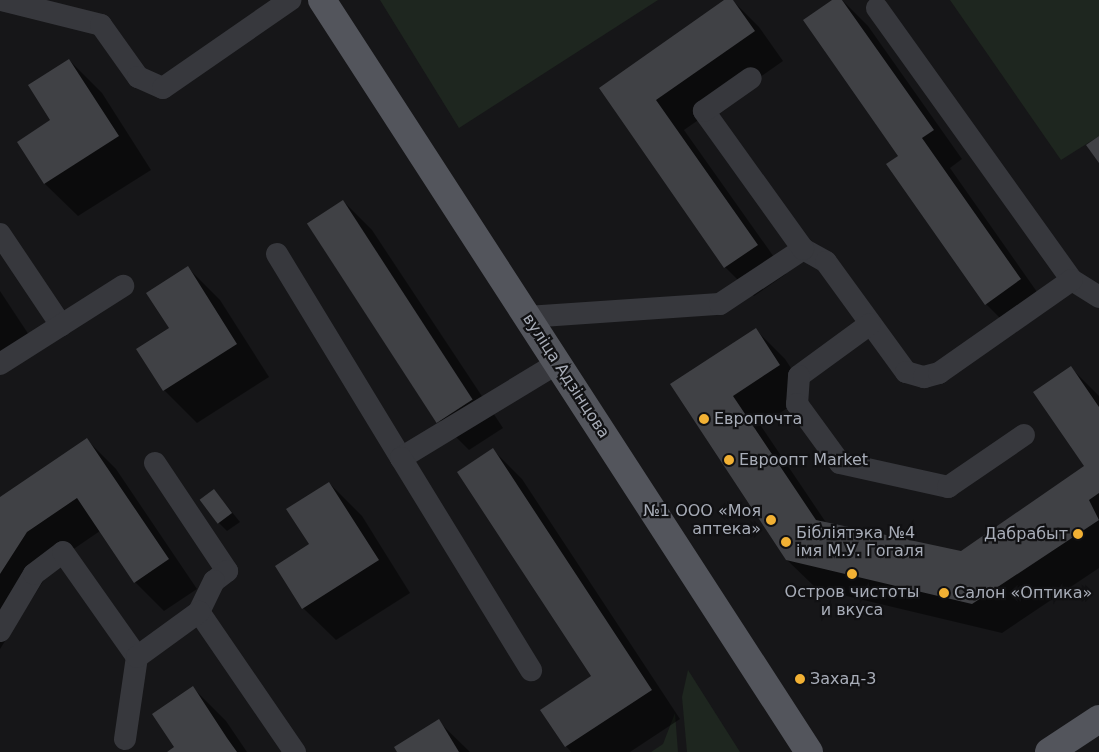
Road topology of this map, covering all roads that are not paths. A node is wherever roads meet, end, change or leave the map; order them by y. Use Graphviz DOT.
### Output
graph roads {
  1 [pos="1,0"];
  2 [pos="290,0"];
  3 [pos="322,0"];
  4 [pos="877,8"];
  5 [pos="751,78"];
  6 [pos="0,234"];
  7 [pos="803,250"];
  8 [pos="278,254"];
  9 [pos="1072,280"];
  10 [pos="123,286"];
  11 [pos="1099,297"];
  12 [pos="527,317"];
  13 [pos="870,324"];
  14 [pos="61,326"];
  15 [pos="558,363"];
  16 [pos="0,364"];
  17 [pos="1024,435"];
  18 [pos="401,458"];
  19 [pos="155,463"];
  20 [pos="200,612"];
  21 [pos="0,631"];
  22 [pos="137,657"];
  23 [pos="531,670"];
  24 [pos="1099,719"];
  25 [pos="124,739"];
  26 [pos="295,752"];
  27 [pos="810,752"];
  28 [pos="1049,752"];
  1 -- 2 [label="lane"];
  3 -- 12 [label="main road, вуліца Адзінцова"];
  4 -- 9 [label="lane"];
  5 -- 7 [label="lane"];
  6 -- 14 [label="lane"];
  7 -- 12 [label="lane"];
  7 -- 13 [label="lane"];
  8 -- 18 [label="lane"];
  9 -- 11 [label="lane"];
  9 -- 13 [label="lane"];
  10 -- 14 [label="lane"];
  12 -- 15 [label="main road, вуліца Адзінцова"];
  13 -- 17 [label="lane"];
  14 -- 16 [label="lane"];
  15 -- 18 [label="lane"];
  15 -- 27 [label="main road, вуліца Адзінцова"];
  18 -- 23 [label="lane"];
  19 -- 20 [label="lane"];
  20 -- 22 [label="lane"];
  20 -- 26 [label="lane"];
  21 -- 22 [label="lane"];
  22 -- 25 [label="lane"];
  24 -- 28 [label="main road"];
}
